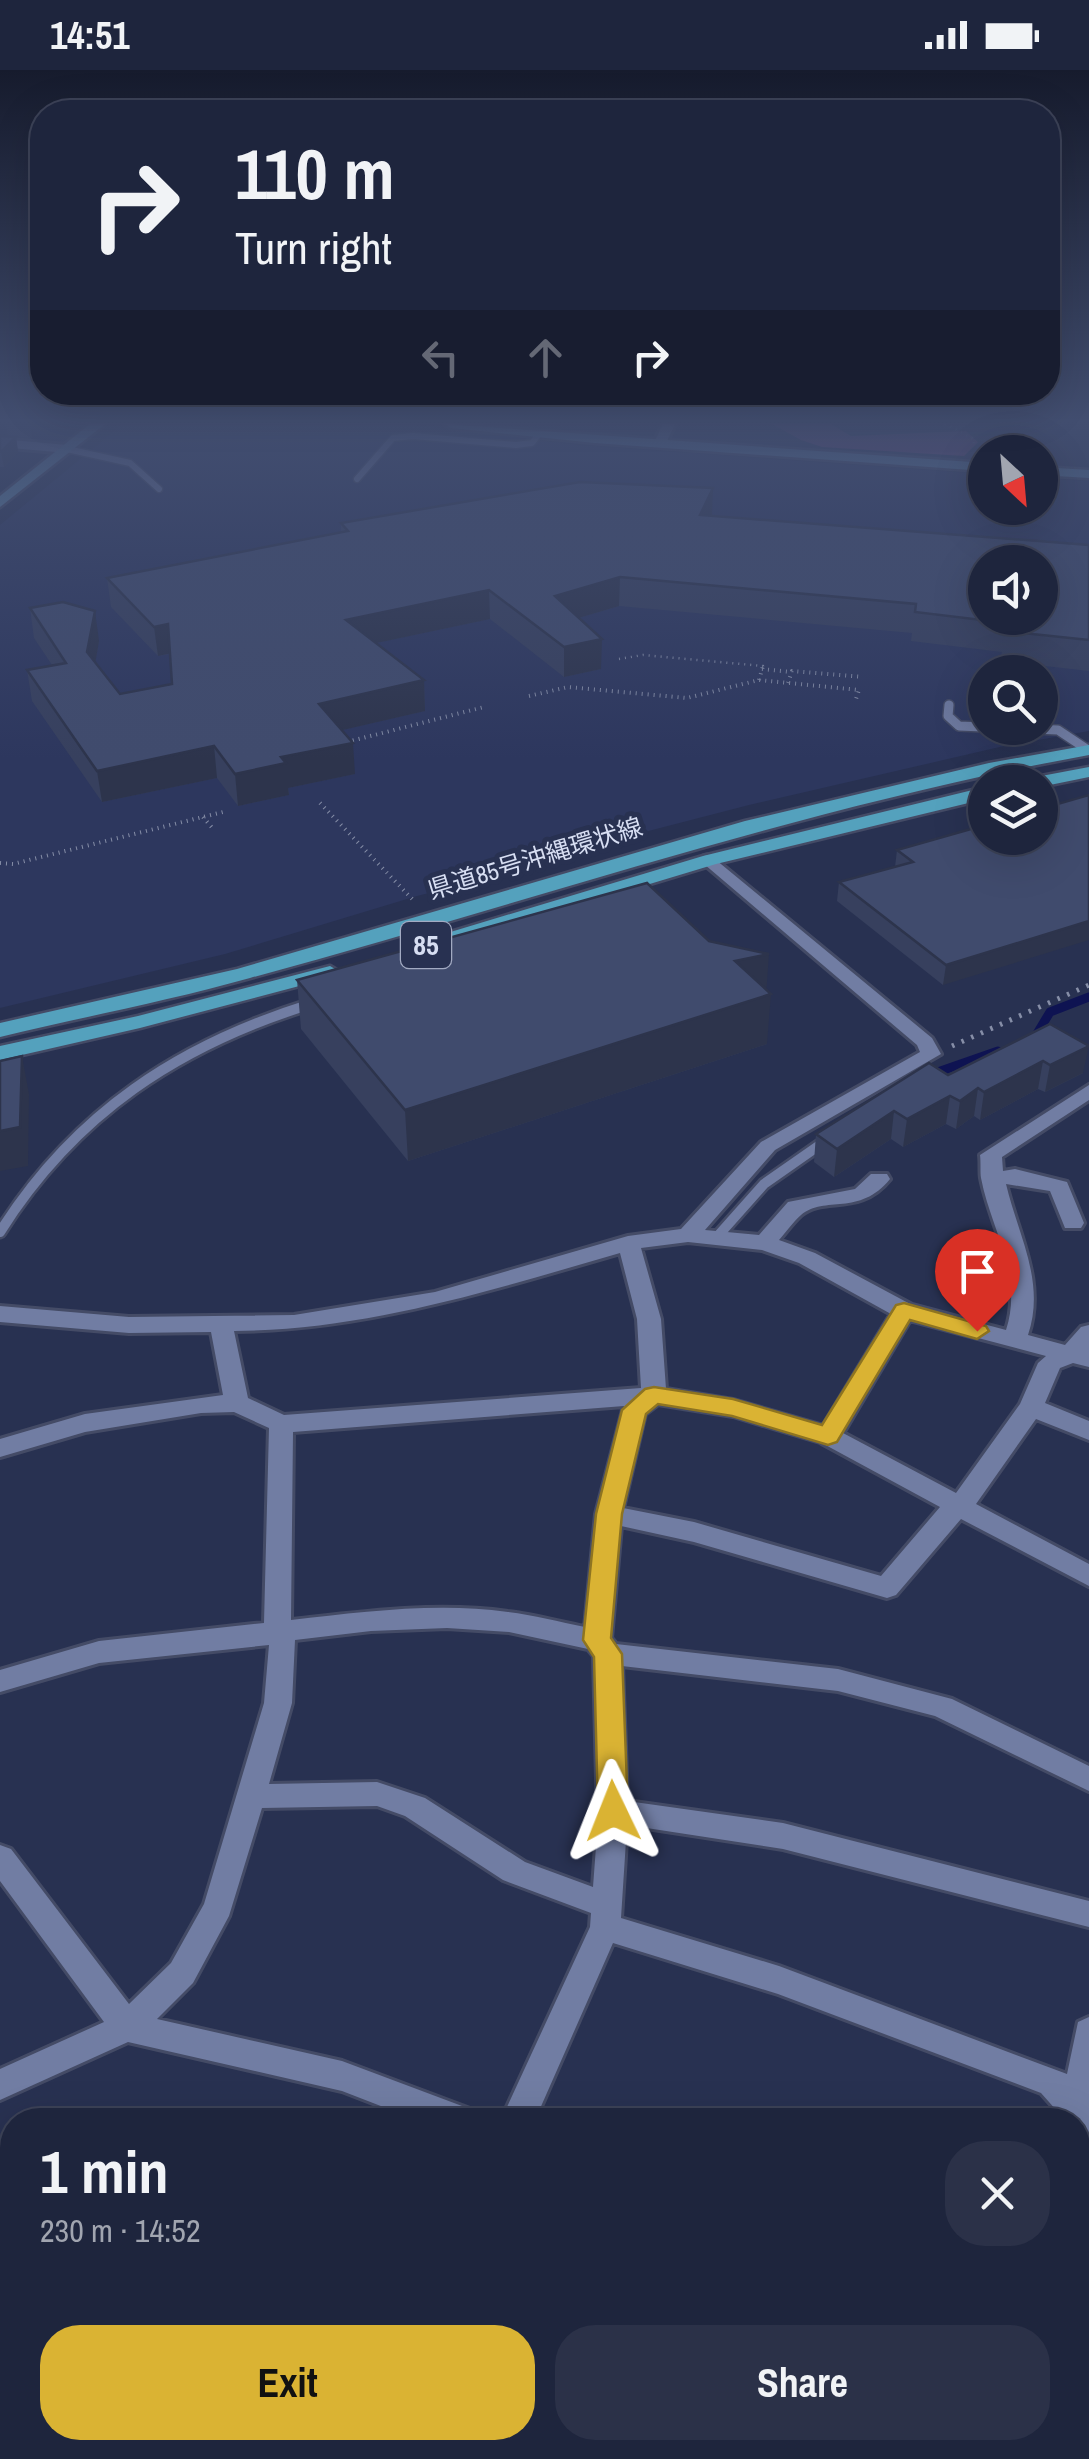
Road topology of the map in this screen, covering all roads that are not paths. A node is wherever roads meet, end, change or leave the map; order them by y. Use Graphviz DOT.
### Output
graph roads {
  1 [pos="949,705"];
  2 [pos="1088,750"];
  3 [pos="1089,772"];
  4 [pos="1058,778"];
  5 [pos="968,798"];
  6 [pos="710,860"];
  7 [pos="418,947"];
  8 [pos="349,967"];
  9 [pos="332,998"];
  10 [pos="0,1030"];
  11 [pos="0,1053"];
  12 [pos="1085,1098"];
  13 [pos="839,1132"];
  14 [pos="991,1179"];
  15 [pos="879,1180"];
  16 [pos="1074,1223"];
  17 [pos="0,1232"];
  18 [pos="688,1236"];
  19 [pos="716,1238"];
  20 [pos="628,1243"];
  21 [pos="765,1243"];
  22 [pos="904,1311"];
  23 [pos="0,1314"];
  24 [pos="222,1326"];
  25 [pos="1089,1332"];
  26 [pos="1014,1342"];
  27 [pos="1079,1357"];
  28 [pos="654,1395"];
  29 [pos="237,1403"];
  30 [pos="1031,1407"];
  31 [pos="281,1424"];
  32 [pos="1089,1431"];
  33 [pos="828,1436"];
  34 [pos="0,1448"];
  35 [pos="960,1507"];
  36 [pos="609,1514"];
  37 [pos="1089,1576"];
  38 [pos="276,1630"];
  39 [pos="602,1647"];
  40 [pos="0,1680"];
  41 [pos="1089,1778"];
  42 [pos="248,1796"];
  43 [pos="613,1811"];
  44 [pos="0,1858"];
  45 [pos="1089,1914"];
  46 [pos="606,1917"];
  47 [pos="127,2028"];
  48 [pos="1089,2032"];
  49 [pos="0,2085"];
  50 [pos="426,2108"];
  51 [pos="523,2108"];
  52 [pos="1082,2108"];
  53 [pos="1085,2108"];
  1 -- 2 [label="lane"];
  2 -- 10 [label="main road, 県道85号沖縄環状線 / 85"];
  3 -- 4 [label="main road"];
  5 -- 6 [label="main road, 県道85号沖縄環状線 / 85"];
  6 -- 7 [label="main road, 県道85号沖縄環状線 / 85"];
  6 -- 18 [label="street"];
  8 -- 11 [label="main road"];
  9 -- 17 [label="lane"];
  12 -- 14 [label="street"];
  13 -- 19 [label="lane"];
  14 -- 16 [label="street"];
  14 -- 26 [label="street"];
  15 -- 21 [label="street"];
  18 -- 19 [label="street"];
  18 -- 20 [label="street"];
  19 -- 21 [label="street"];
  20 -- 24 [label="street"];
  20 -- 28 [label="street"];
  21 -- 22 [label="street"];
  22 -- 26 [label="street"];
  22 -- 33 [label="street"];
  23 -- 24 [label="street"];
  24 -- 29 [label="street"];
  25 -- 27 [label="street"];
  26 -- 27 [label="street"];
  27 -- 30 [label="street"];
  28 -- 31 [label="street"];
  28 -- 33 [label="street"];
  28 -- 36 [label="street"];
  29 -- 31 [label="street"];
  29 -- 34 [label="street"];
  30 -- 32 [label="street"];
  30 -- 35 [label="street"];
  31 -- 38 [label="street"];
  33 -- 35 [label="street"];
  35 -- 36 [label="street"];
  35 -- 37 [label="street"];
  36 -- 39 [label="street"];
  38 -- 39 [label="street"];
  38 -- 40 [label="street"];
  38 -- 42 [label="street"];
  39 -- 41 [label="street"];
  39 -- 43 [label="street"];
  42 -- 46 [label="street"];
  42 -- 47 [label="street"];
  43 -- 45 [label="street"];
  43 -- 46 [label="street"];
  44 -- 47 [label="street"];
  46 -- 51 [label="street"];
  46 -- 52 [label="street"];
  47 -- 49 [label="street"];
  47 -- 50 [label="street"];
  48 -- 53 [label="street"];
}
